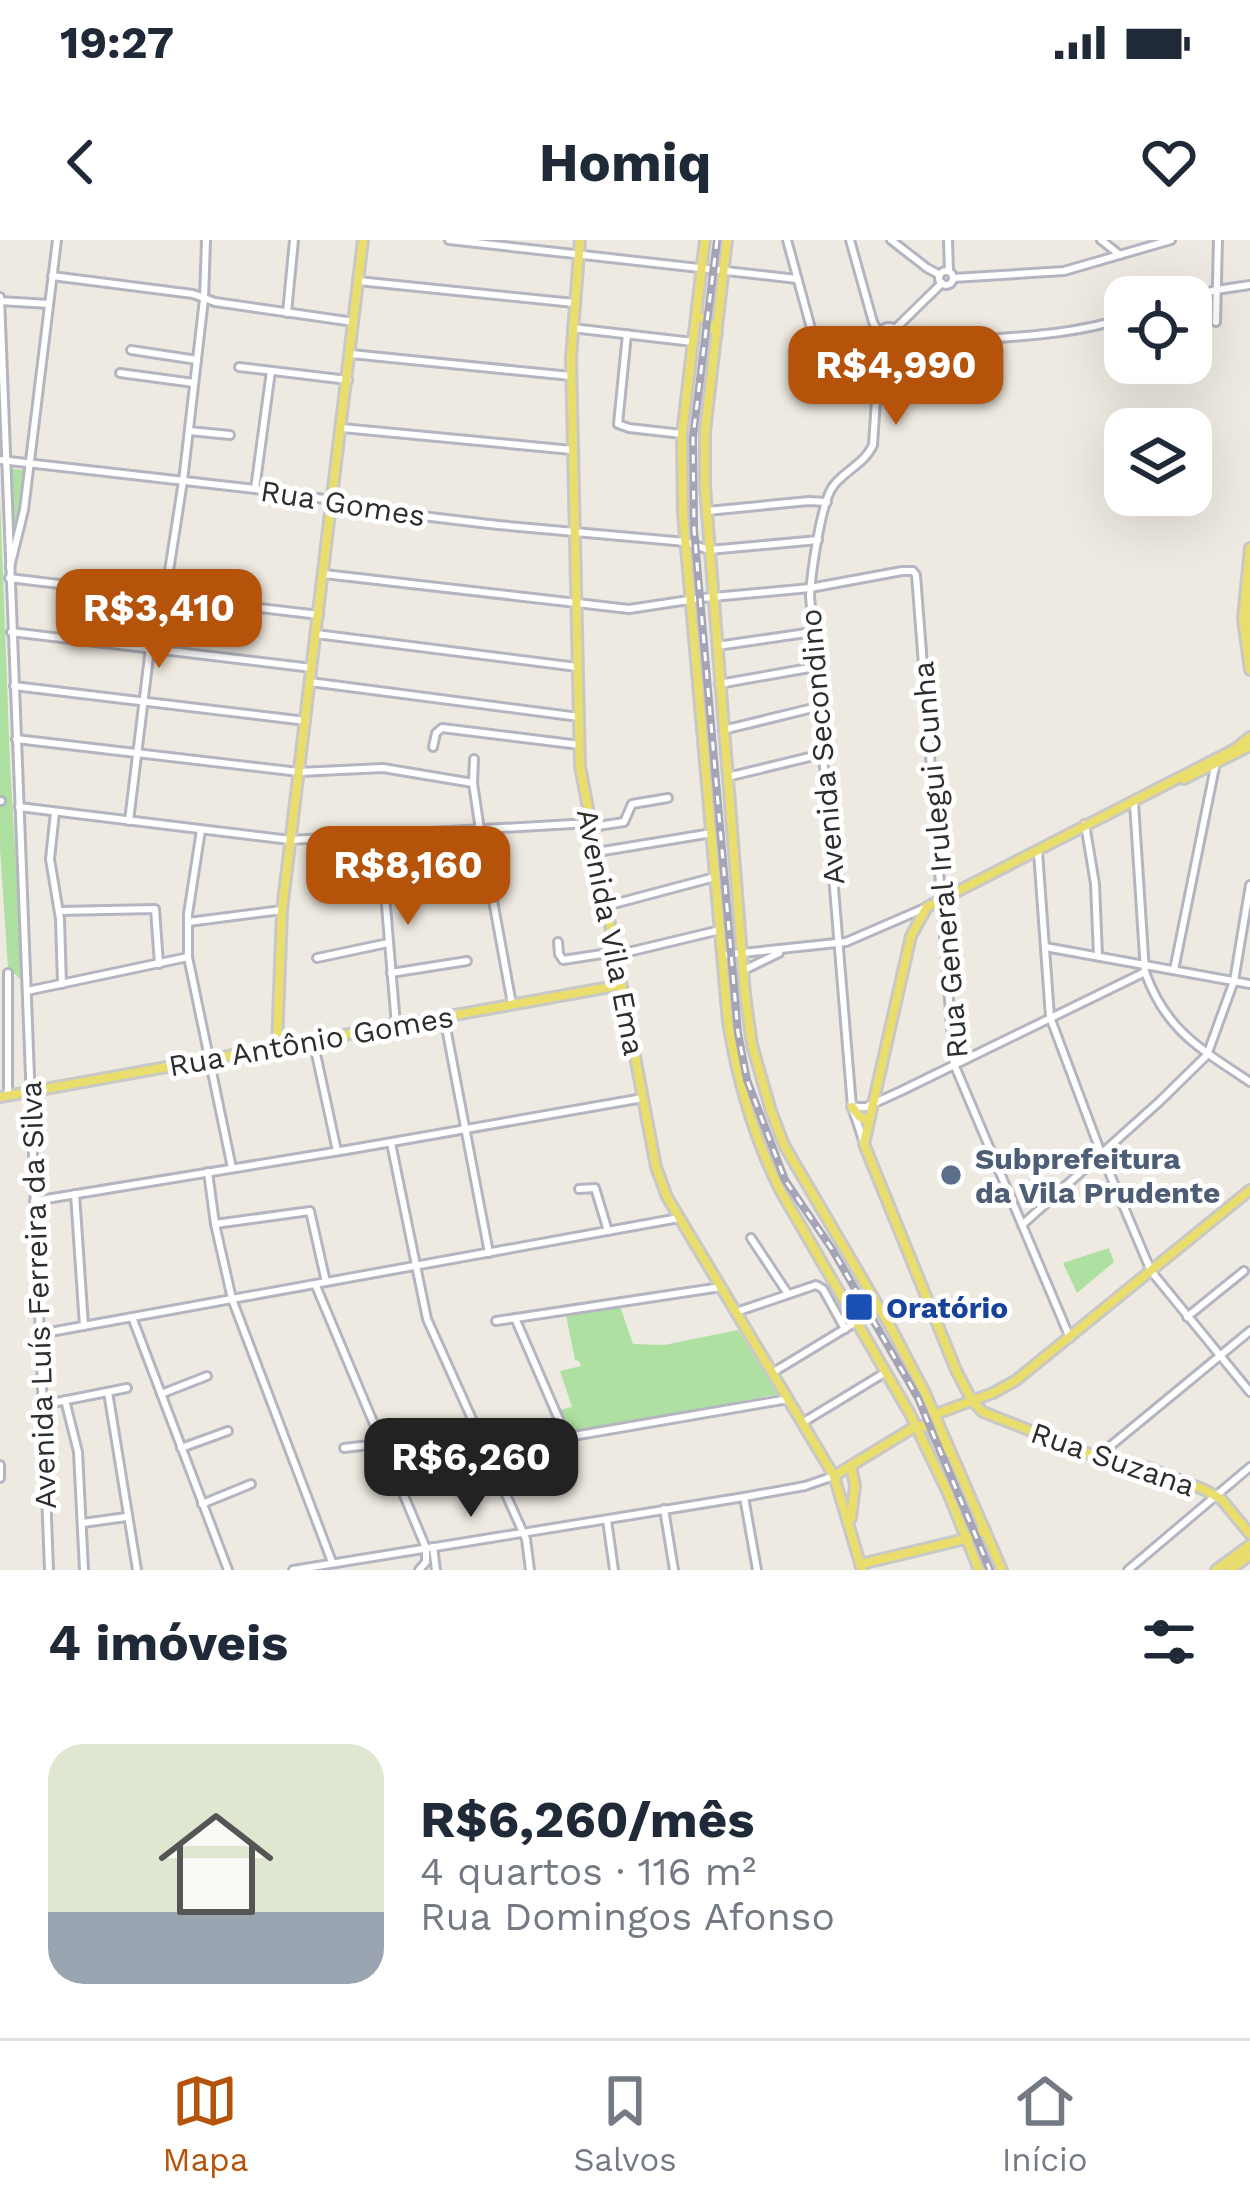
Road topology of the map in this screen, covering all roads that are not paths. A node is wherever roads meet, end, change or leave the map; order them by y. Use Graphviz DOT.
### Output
graph roads {
  1 [pos="57,240"];
  2 [pos="206,240"];
  3 [pos="295,240"];
  4 [pos="363,240"];
  5 [pos="449,240"];
  6 [pos="580,240"];
  7 [pos="705,240"];
  8 [pos="727,240"];
  9 [pos="788,240"];
  10 [pos="850,240"];
  11 [pos="891,240"];
  12 [pos="948,240"];
  13 [pos="1101,240"];
  14 [pos="1171,240"];
  15 [pos="1218,240"];
  16 [pos="578,253"];
  17 [pos="1120,255"];
  18 [pos="702,269"];
  19 [pos="723,271"];
  20 [pos="951,274"];
  21 [pos="52,276"];
  22 [pos="797,279"];
  23 [pos="941,279"];
  24 [pos="358,281"];
  25 [pos="1250,285"];
  26 [pos="1216,290"];
  27 [pos="1212,291"];
  28 [pos="0,299"];
  29 [pos="204,299"];
  30 [pos="574,303"];
  31 [pos="49,304"];
  32 [pos="872,312"];
  33 [pos="287,313"];
  34 [pos="696,317"];
  35 [pos="354,322"];
  36 [pos="1216,322"];
  37 [pos="1104,324"];
  38 [pos="572,328"];
  39 [pos="893,328"];
  40 [pos="627,334"];
  41 [pos="717,335"];
  42 [pos="880,336"];
  43 [pos="693,342"];
  44 [pos="894,342"];
  45 [pos="130,350"];
  46 [pos="350,354"];
  47 [pos="197,360"];
  48 [pos="879,364"];
  49 [pos="239,367"];
  50 [pos="271,370"];
  51 [pos="120,373"];
  52 [pos="571,376"];
  53 [pos="347,380"];
  54 [pos="194,383"];
  55 [pos="342,428"];
  56 [pos="189,430"];
  57 [pos="682,434"];
  58 [pos="230,435"];
  59 [pos="572,450"];
  60 [pos="2,461"];
  61 [pos="29,464"];
  62 [pos="183,481"];
  63 [pos="255,489"];
  64 [pos="333,502"];
  65 [pos="827,502"];
  66 [pos="707,511"];
  67 [pos="574,532"];
  68 [pos="818,540"];
  69 [pos="686,542"];
  70 [pos="1250,548"];
  71 [pos="710,550"];
  72 [pos="9,574"];
  73 [pos="323,574"];
  74 [pos="810,588"];
  75 [pos="1250,592"];
  76 [pos="162,596"];
  77 [pos="713,596"];
  78 [pos="691,599"];
  79 [pos="575,604"];
  80 [pos="319,615"];
  81 [pos="1247,625"];
  82 [pos="11,632"];
  83 [pos="813,632"];
  84 [pos="316,634"];
  85 [pos="1250,638"];
  86 [pos="717,646"];
  87 [pos="149,648"];
  88 [pos="815,667"];
  89 [pos="312,668"];
  90 [pos="577,668"];
  91 [pos="1250,670"];
  92 [pos="310,682"];
  93 [pos="719,684"];
  94 [pos="14,686"];
  95 [pos="143,701"];
  96 [pos="818,707"];
  97 [pos="579,717"];
  98 [pos="306,721"];
  99 [pos="723,730"];
  100 [pos="16,740"];
  101 [pos="1250,741"];
  102 [pos="580,745"];
  103 [pos="433,747"];
  104 [pos="137,753"];
  105 [pos="822,754"];
  106 [pos="1222,754"];
  107 [pos="474,759"];
  108 [pos="1214,766"];
  109 [pos="299,772"];
  110 [pos="727,777"];
  111 [pos="473,783"];
  112 [pos="1150,793"];
  113 [pos="668,798"];
  114 [pos="1133,801"];
  115 [pos="19,807"];
  116 [pos="55,812"];
  117 [pos="130,821"];
  118 [pos="1084,824"];
  119 [pos="591,825"];
  120 [pos="201,830"];
  121 [pos="480,830"];
  122 [pos="712,833"];
  123 [pos="380,835"];
  124 [pos="326,838"];
  125 [pos="290,840"];
  126 [pos="1038,848"];
  127 [pos="596,853"];
  128 [pos="715,878"];
  129 [pos="1250,885"];
  130 [pos="320,889"];
  131 [pos="942,897"];
  132 [pos="606,906"];
  133 [pos="927,907"];
  134 [pos="282,910"];
  135 [pos="59,911"];
  136 [pos="188,922"];
  137 [pos="720,930"];
  138 [pos="558,942"];
  139 [pos="388,943"];
  140 [pos="838,943"];
  141 [pos="1045,946"];
  142 [pos="788,950"];
  143 [pos="742,953"];
  144 [pos="615,954"];
  145 [pos="722,955"];
  146 [pos="1098,956"];
  147 [pos="188,957"];
  148 [pos="317,958"];
  149 [pos="467,961"];
  150 [pos="159,964"];
  151 [pos="1145,968"];
  152 [pos="744,970"];
  153 [pos="1174,970"];
  154 [pos="8,973"];
  155 [pos="391,973"];
  156 [pos="1234,981"];
  157 [pos="62,984"];
  158 [pos="1250,984"];
  159 [pos="621,985"];
  160 [pos="26,991"];
  161 [pos="512,1004"];
  162 [pos="444,1017"];
  163 [pos="1050,1017"];
  164 [pos="396,1025"];
  165 [pos="313,1040"];
  166 [pos="277,1047"];
  167 [pos="1207,1055"];
  168 [pos="208,1059"];
  169 [pos="954,1064"];
  170 [pos="1250,1082"];
  171 [pos="30,1092"];
  172 [pos="4,1097"];
  173 [pos="643,1097"];
  174 [pos="872,1105"];
  175 [pos="852,1107"];
  176 [pos="867,1120"];
  177 [pos="466,1129"];
  178 [pos="391,1142"];
  179 [pos="864,1144"];
  180 [pos="338,1151"];
  181 [pos="1101,1153"];
  182 [pos="232,1168"];
  183 [pos="208,1172"];
  184 [pos="579,1189"];
  185 [pos="1250,1190"];
  186 [pos="75,1194"];
  187 [pos="34,1201"];
  188 [pos="680,1217"];
  189 [pos="215,1224"];
  190 [pos="1022,1226"];
  191 [pos="608,1231"];
  192 [pos="751,1238"];
  193 [pos="489,1253"];
  194 [pos="414,1266"];
  195 [pos="1151,1271"];
  196 [pos="1244,1271"];
  197 [pos="326,1282"];
  198 [pos="316,1284"];
  199 [pos="721,1287"];
  200 [pos="788,1294"];
  201 [pos="232,1299"];
  202 [pos="736,1312"];
  203 [pos="132,1317"];
  204 [pos="1187,1317"];
  205 [pos="514,1318"];
  206 [pos="496,1321"];
  207 [pos="856,1322"];
  208 [pos="84,1326"];
  209 [pos="845,1329"];
  210 [pos="1250,1330"];
  211 [pos="39,1334"];
  212 [pos="1070,1338"];
  213 [pos="1220,1356"];
  214 [pos="772,1372"];
  215 [pos="886,1372"];
  216 [pos="207,1376"];
  217 [pos="128,1388"];
  218 [pos="108,1392"];
  219 [pos="1250,1392"];
  220 [pos="160,1394"];
  221 [pos="788,1399"];
  222 [pos="64,1400"];
  223 [pos="972,1401"];
  224 [pos="42,1405"];
  225 [pos="936,1414"];
  226 [pos="802,1423"];
  227 [pos="916,1426"];
  228 [pos="228,1431"];
  229 [pos="567,1438"];
  230 [pos="420,1439"];
  231 [pos="381,1444"];
  232 [pos="181,1448"];
  233 [pos="344,1448"];
  234 [pos="487,1454"];
  235 [pos="1097,1456"];
  236 [pos="437,1464"];
  237 [pos="0,1465"];
  238 [pos="851,1466"];
  239 [pos="1250,1467"];
  240 [pos="833,1476"];
  241 [pos="0,1478"];
  242 [pos="251,1484"];
  243 [pos="965,1484"];
  244 [pos="1215,1495"];
  245 [pos="743,1497"];
  246 [pos="202,1504"];
  247 [pos="664,1509"];
  248 [pos="127,1516"];
  249 [pos="607,1518"];
  250 [pos="82,1523"];
  251 [pos="850,1526"];
  252 [pos="985,1530"];
  253 [pos="523,1532"];
  254 [pos="1250,1534"];
  255 [pos="965,1539"];
  256 [pos="1250,1545"];
  257 [pos="429,1548"];
  258 [pos="1250,1555"];
  259 [pos="332,1563"];
  260 [pos="862,1567"];
  261 [pos="49,1570"];
  262 [pos="84,1570"];
  263 [pos="137,1570"];
  264 [pos="228,1570"];
  265 [pos="292,1570"];
  266 [pos="419,1570"];
  267 [pos="436,1570"];
  268 [pos="530,1570"];
  269 [pos="614,1570"];
  270 [pos="674,1570"];
  271 [pos="757,1570"];
  272 [pos="979,1570"];
  273 [pos="1002,1570"];
  274 [pos="1128,1570"];
  275 [pos="1216,1570"];
  276 [pos="1230,1570"];
  1 -- 21 [label="street"];
  2 -- 29 [label="street"];
  3 -- 33 [label="street"];
  4 -- 24 [label="main road"];
  5 -- 16 [label="street"];
  6 -- 16 [label="main road, Avenida Vila Ema"];
  7 -- 18 [label="main road"];
  8 -- 19 [label="main road"];
  9 -- 22 [label="street"];
  10 -- 32 [label="street, Avenida Secondino"];
  11 -- 23 [label="street"];
  12 -- 20 [label="street"];
  13 -- 17 [label="street"];
  14 -- 17 [label="street"];
  15 -- 26 [label="street"];
  16 -- 18 [label="street"];
  16 -- 30 [label="main road, Avenida Vila Ema"];
  17 -- 20 [label="street"];
  18 -- 19 [label="street"];
  18 -- 34 [label="main road"];
  19 -- 22 [label="street"];
  19 -- 41 [label="main road"];
  20 -- 23 [label="street"];
  21 -- 29 [label="street"];
  21 -- 31 [label="street"];
  22 -- 48 [label="street"];
  23 -- 39 [label="street"];
  24 -- 30 [label="street"];
  24 -- 35 [label="main road"];
  25 -- 26 [label="street"];
  26 -- 27 [label="street"];
  26 -- 36 [label="street"];
  28 -- 31 [label="street"];
  28 -- 60 [label="street, Avenida Luís Ferreira da Silva"];
  29 -- 33 [label="street"];
  29 -- 47 [label="street"];
  30 -- 38 [label="main road, Avenida Vila Ema"];
  31 -- 61 [label="street"];
  32 -- 39 [label="street"];
  32 -- 42 [label="street, Avenida Secondino"];
  33 -- 35 [label="street"];
  34 -- 41 [label="main road"];
  34 -- 43 [label="main road"];
  35 -- 46 [label="main road"];
  37 -- 44 [label="street"];
  38 -- 40 [label="street"];
  38 -- 52 [label="main road, Avenida Vila Ema"];
  39 -- 42 [label="street"];
  39 -- 44 [label="street"];
  40 -- 43 [label="street"];
  40 -- 57 [label="street"];
  41 -- 66 [label="main road"];
  42 -- 44 [label="street"];
  42 -- 48 [label="street, Avenida Secondino"];
  43 -- 57 [label="main road"];
  44 -- 48 [label="street"];
  45 -- 47 [label="street"];
  46 -- 52 [label="street"];
  46 -- 53 [label="main road"];
  47 -- 54 [label="street"];
  48 -- 65 [label="street, Avenida Secondino"];
  49 -- 50 [label="street"];
  50 -- 53 [label="street"];
  50 -- 63 [label="street"];
  51 -- 54 [label="street"];
  52 -- 59 [label="main road, Avenida Vila Ema"];
  53 -- 55 [label="main road"];
  54 -- 56 [label="street"];
  55 -- 59 [label="street"];
  55 -- 64 [label="main road"];
  56 -- 58 [label="street"];
  56 -- 62 [label="street"];
  57 -- 69 [label="main road"];
  59 -- 67 [label="main road, Avenida Vila Ema"];
  60 -- 61 [label="street, Rua Gomes"];
  60 -- 72 [label="street, Avenida Luís Ferreira da Silva"];
  61 -- 62 [label="street, Rua Gomes"];
  61 -- 72 [label="street"];
  62 -- 63 [label="street, Rua Gomes"];
  62 -- 76 [label="street"];
  63 -- 64 [label="street, Rua Gomes"];
  64 -- 67 [label="street, Rua Gomes"];
  64 -- 73 [label="main road"];
  65 -- 66 [label="street"];
  65 -- 68 [label="street, Avenida Secondino"];
  66 -- 71 [label="main road"];
  67 -- 69 [label="street, Rua Gomes"];
  67 -- 79 [label="main road, Avenida Vila Ema"];
  68 -- 71 [label="street"];
  68 -- 74 [label="street, Avenida Secondino"];
  69 -- 71 [label="street, Rua Gomes"];
  69 -- 78 [label="main road"];
  70 -- 81 [label="main road"];
  71 -- 77 [label="main road"];
  72 -- 76 [label="street"];
  72 -- 82 [label="street, Avenida Luís Ferreira da Silva"];
  73 -- 79 [label="street"];
  73 -- 80 [label="main road"];
  74 -- 77 [label="street"];
  74 -- 83 [label="street, Avenida Secondino"];
  74 -- 131 [label="street, Rua General Irulegui Cunha"];
  75 -- 81 [label="main road"];
  76 -- 80 [label="street"];
  76 -- 87 [label="street"];
  77 -- 78 [label="street"];
  77 -- 86 [label="main road"];
  78 -- 79 [label="street"];
  78 -- 122 [label="main road"];
  79 -- 90 [label="main road, Avenida Vila Ema"];
  80 -- 84 [label="main road"];
  81 -- 85 [label="main road"];
  81 -- 91 [label="main road"];
  82 -- 87 [label="street"];
  82 -- 94 [label="street, Avenida Luís Ferreira da Silva"];
  83 -- 86 [label="street"];
  83 -- 88 [label="street, Avenida Secondino"];
  84 -- 89 [label="main road"];
  84 -- 90 [label="street"];
  86 -- 93 [label="main road"];
  87 -- 89 [label="street"];
  87 -- 95 [label="street"];
  88 -- 93 [label="street"];
  88 -- 96 [label="street, Avenida Secondino"];
  89 -- 92 [label="main road"];
  90 -- 97 [label="main road, Avenida Vila Ema"];
  92 -- 97 [label="street"];
  92 -- 98 [label="main road"];
  93 -- 99 [label="main road"];
  94 -- 95 [label="street"];
  94 -- 100 [label="street, Avenida Luís Ferreira da Silva"];
  95 -- 98 [label="street"];
  95 -- 104 [label="street"];
  96 -- 99 [label="street"];
  96 -- 105 [label="street, Avenida Secondino"];
  97 -- 102 [label="main road, Avenida Vila Ema"];
  98 -- 109 [label="main road"];
  99 -- 110 [label="main road"];
  100 -- 104 [label="street"];
  100 -- 115 [label="street, Avenida Luís Ferreira da Silva"];
  101 -- 106 [label="main road"];
  101 -- 108 [label="main road"];
  102 -- 103 [label="street"];
  102 -- 119 [label="main road, Avenida Vila Ema"];
  104 -- 109 [label="street"];
  104 -- 117 [label="street"];
  105 -- 110 [label="street"];
  105 -- 140 [label="street, Avenida Secondino"];
  106 -- 108 [label="street"];
  106 -- 112 [label="main road"];
  107 -- 111 [label="street"];
  108 -- 112 [label="main road"];
  108 -- 153 [label="street"];
  109 -- 111 [label="street"];
  109 -- 125 [label="main road"];
  110 -- 143 [label="main road"];
  111 -- 121 [label="street"];
  112 -- 114 [label="main road"];
  113 -- 119 [label="street"];
  114 -- 118 [label="main road"];
  114 -- 151 [label="street"];
  115 -- 116 [label="street"];
  115 -- 160 [label="street, Avenida Luís Ferreira da Silva"];
  116 -- 117 [label="street"];
  116 -- 135 [label="street"];
  117 -- 120 [label="street"];
  118 -- 126 [label="main road"];
  118 -- 146 [label="street"];
  119 -- 121 [label="street"];
  119 -- 127 [label="main road, Avenida Vila Ema"];
  120 -- 125 [label="street"];
  120 -- 136 [label="street"];
  121 -- 123 [label="street"];
  121 -- 161 [label="street"];
  122 -- 127 [label="street"];
  122 -- 128 [label="main road"];
  123 -- 124 [label="street"];
  123 -- 139 [label="street"];
  124 -- 125 [label="street"];
  124 -- 130 [label="street"];
  125 -- 134 [label="main road"];
  126 -- 131 [label="main road"];
  126 -- 141 [label="street"];
  127 -- 132 [label="main road, Avenida Vila Ema"];
  128 -- 132 [label="street"];
  128 -- 137 [label="main road"];
  129 -- 156 [label="street"];
  131 -- 133 [label="main road"];
  131 -- 169 [label="street, Rua General Irulegui Cunha"];
  132 -- 144 [label="main road, Avenida Vila Ema"];
  133 -- 140 [label="street"];
  133 -- 174 [label="main road"];
  134 -- 136 [label="street"];
  134 -- 166 [label="main road"];
  135 -- 150 [label="street"];
  135 -- 157 [label="street"];
  136 -- 147 [label="street"];
  137 -- 144 [label="street"];
  137 -- 145 [label="main road"];
  138 -- 144 [label="street"];
  139 -- 148 [label="street"];
  139 -- 155 [label="street"];
  140 -- 142 [label="street"];
  140 -- 175 [label="street, Avenida Secondino"];
  141 -- 146 [label="street"];
  141 -- 163 [label="street"];
  142 -- 143 [label="street"];
  142 -- 152 [label="street"];
  143 -- 145 [label="street"];
  143 -- 152 [label="main road"];
  144 -- 159 [label="main road, Avenida Vila Ema"];
  145 -- 207 [label="main road"];
  146 -- 151 [label="street"];
  147 -- 150 [label="street"];
  147 -- 168 [label="street"];
  149 -- 155 [label="street"];
  150 -- 157 [label="street"];
  151 -- 153 [label="street"];
  151 -- 163 [label="street"];
  151 -- 167 [label="street"];
  152 -- 225 [label="main road"];
  153 -- 156 [label="street"];
  154 -- 172 [label="street"];
  155 -- 164 [label="street"];
  156 -- 158 [label="street"];
  156 -- 167 [label="street"];
  157 -- 160 [label="street"];
  159 -- 161 [label="main road, Rua Antônio Gomes"];
  159 -- 173 [label="main road, Avenida Vila Ema"];
  160 -- 171 [label="street, Avenida Luís Ferreira da Silva"];
  161 -- 162 [label="main road, Rua Antônio Gomes"];
  162 -- 164 [label="main road, Rua Antônio Gomes"];
  162 -- 177 [label="street"];
  163 -- 169 [label="street"];
  163 -- 181 [label="street"];
  164 -- 165 [label="main road, Rua Antônio Gomes"];
  165 -- 166 [label="main road, Rua Antônio Gomes"];
  165 -- 180 [label="street"];
  166 -- 168 [label="main road, Rua Antônio Gomes"];
  167 -- 170 [label="street"];
  167 -- 181 [label="street"];
  168 -- 171 [label="main road, Rua Antônio Gomes"];
  168 -- 182 [label="street"];
  169 -- 174 [label="street"];
  169 -- 190 [label="street, Rua General Irulegui Cunha"];
  171 -- 172 [label="main road, Rua Antônio Gomes"];
  171 -- 187 [label="street, Avenida Luís Ferreira da Silva"];
  173 -- 177 [label="street"];
  173 -- 188 [label="main road, Avenida Vila Ema"];
  174 -- 175 [label="street"];
  174 -- 176 [label="main road"];
  175 -- 176 [label="main road"];
  175 -- 179 [label="street, Avenida Secondino"];
  176 -- 179 [label="main road"];
  177 -- 178 [label="street"];
  177 -- 193 [label="street"];
  178 -- 180 [label="street"];
  178 -- 194 [label="street"];
  179 -- 223 [label="main road"];
  180 -- 182 [label="street"];
  181 -- 190 [label="street"];
  181 -- 195 [label="street"];
  182 -- 183 [label="street"];
  183 -- 186 [label="street"];
  183 -- 189 [label="street"];
  184 -- 191 [label="street"];
  185 -- 195 [label="main road"];
  186 -- 187 [label="street"];
  186 -- 208 [label="street"];
  187 -- 211 [label="street, Avenida Luís Ferreira da Silva"];
  188 -- 191 [label="street"];
  188 -- 199 [label="main road, Avenida Vila Ema"];
  189 -- 197 [label="street"];
  189 -- 201 [label="street"];
  190 -- 212 [label="street, Rua General Irulegui Cunha"];
  191 -- 193 [label="street"];
  192 -- 200 [label="street"];
  193 -- 194 [label="street"];
  194 -- 197 [label="street"];
  194 -- 234 [label="street"];
  195 -- 204 [label="street"];
  195 -- 212 [label="main road"];
  196 -- 204 [label="street"];
  197 -- 198 [label="street"];
  198 -- 201 [label="street"];
  198 -- 231 [label="street"];
  199 -- 202 [label="main road, Avenida Vila Ema"];
  199 -- 205 [label="street"];
  200 -- 202 [label="street"];
  200 -- 209 [label="street"];
  201 -- 203 [label="street"];
  201 -- 259 [label="street"];
  202 -- 214 [label="main road, Avenida Vila Ema"];
  203 -- 208 [label="street"];
  203 -- 220 [label="street"];
  204 -- 213 [label="street"];
  205 -- 206 [label="street"];
  205 -- 229 [label="street"];
  207 -- 209 [label="street"];
  207 -- 215 [label="main road"];
  208 -- 211 [label="street"];
  209 -- 214 [label="street"];
  210 -- 213 [label="street"];
  211 -- 224 [label="street, Avenida Luís Ferreira da Silva"];
  212 -- 223 [label="main road"];
  213 -- 219 [label="street"];
  213 -- 235 [label="street"];
  214 -- 221 [label="main road, Avenida Vila Ema"];
  215 -- 226 [label="street"];
  215 -- 227 [label="main road"];
  216 -- 220 [label="street"];
  217 -- 218 [label="street"];
  218 -- 222 [label="street"];
  218 -- 248 [label="street"];
  220 -- 232 [label="street"];
  221 -- 226 [label="main road, Avenida Vila Ema"];
  221 -- 229 [label="street"];
  222 -- 224 [label="street"];
  222 -- 250 [label="street"];
  223 -- 225 [label="main road"];
  223 -- 235 [label="main road, Rua Suzana"];
  224 -- 261 [label="street, Avenida Luís Ferreira da Silva"];
  225 -- 243 [label="main road"];
  226 -- 240 [label="main road, Avenida Vila Ema"];
  227 -- 238 [label="main road"];
  227 -- 243 [label="main road"];
  227 -- 255 [label="main road"];
  228 -- 232 [label="street"];
  229 -- 234 [label="street"];
  230 -- 231 [label="street"];
  231 -- 233 [label="street"];
  231 -- 257 [label="street"];
  232 -- 246 [label="street"];
  234 -- 236 [label="street"];
  234 -- 253 [label="street"];
  235 -- 244 [label="main road, Rua Suzana"];
  237 -- 241 [label="street"];
  238 -- 240 [label="main road"];
  238 -- 251 [label="main road"];
  239 -- 244 [label="street, Rua Suzana"];
  240 -- 245 [label="street"];
  240 -- 251 [label="main road, Avenida Vila Ema"];
  242 -- 246 [label="street"];
  243 -- 252 [label="main road"];
  244 -- 254 [label="main road"];
  244 -- 274 [label="street"];
  245 -- 247 [label="street"];
  245 -- 271 [label="street"];
  246 -- 264 [label="street"];
  247 -- 249 [label="street"];
  247 -- 270 [label="street"];
  248 -- 250 [label="street"];
  248 -- 263 [label="street"];
  249 -- 253 [label="street"];
  249 -- 269 [label="street"];
  250 -- 262 [label="street"];
  251 -- 260 [label="main road, Avenida Vila Ema"];
  252 -- 255 [label="main road"];
  252 -- 273 [label="main road"];
  253 -- 257 [label="street"];
  253 -- 268 [label="street"];
  255 -- 260 [label="main road"];
  255 -- 272 [label="main road"];
  256 -- 275 [label="main road"];
  257 -- 259 [label="street"];
  257 -- 266 [label="street"];
  257 -- 267 [label="street"];
  258 -- 276 [label="main road"];
  259 -- 265 [label="street"];
}
